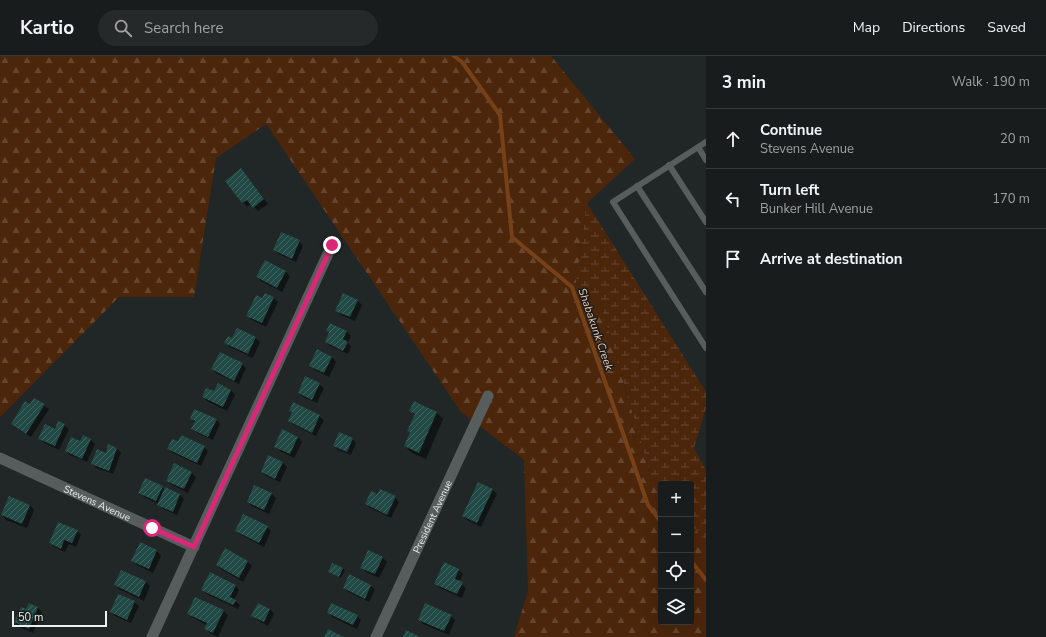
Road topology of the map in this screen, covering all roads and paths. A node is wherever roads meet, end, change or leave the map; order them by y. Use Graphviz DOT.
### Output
graph roads {
  1 [pos="706,142"];
  2 [pos="698,147"];
  3 [pos="706,160"];
  4 [pos="669,165"];
  5 [pos="637,186"];
  6 [pos="706,222"];
  7 [pos="332,245"];
  8 [pos="706,292"];
  9 [pos="706,348"];
  10 [pos="488,396"];
  11 [pos="0,458"];
  12 [pos="194,547"];
  13 [pos="152,637"];
  14 [pos="376,637"];
  1 -- 2 [label="lane"];
  2 -- 3 [label="lane"];
  2 -- 4 [label="lane"];
  4 -- 5 [label="lane"];
  4 -- 6 [label="lane"];
  5 -- 8 [label="lane"];
  5 -- 9 [label="lane"];
  7 -- 12 [label="street"];
  10 -- 14 [label="street, President Avenue"];
  11 -- 12 [label="street, Stevens Avenue"];
  12 -- 13 [label="street"];
}
